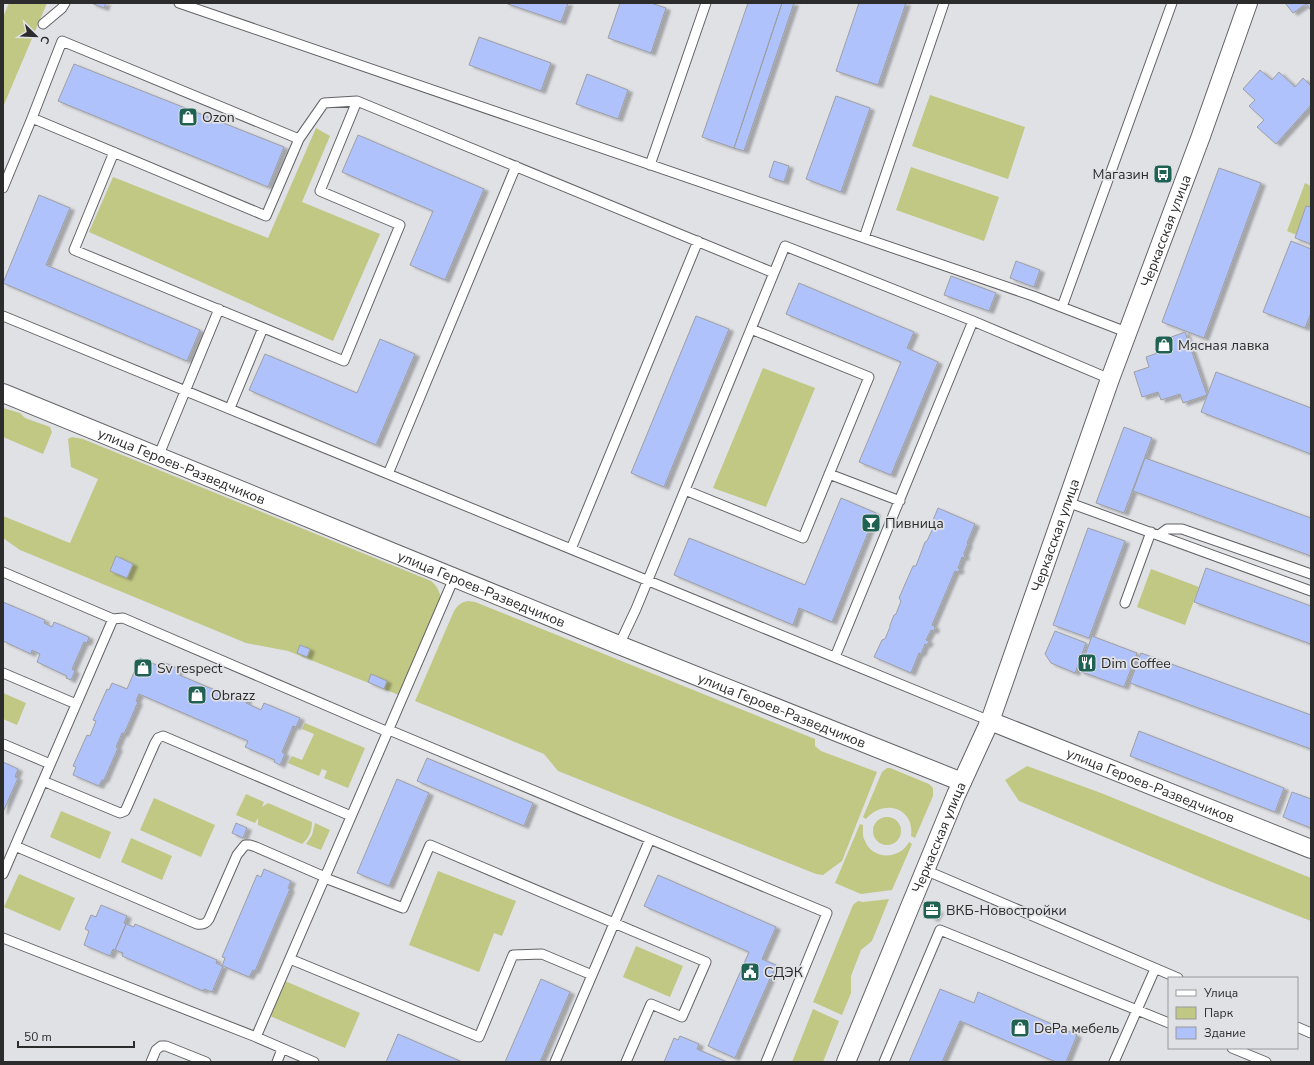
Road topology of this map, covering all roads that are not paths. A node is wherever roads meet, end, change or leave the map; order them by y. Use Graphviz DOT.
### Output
graph roads {
  1 [pos="65,3"];
  2 [pos="179,3"];
  3 [pos="706,3"];
  4 [pos="944,3"];
  5 [pos="1172,3"];
  6 [pos="1248,3"];
  7 [pos="43,24"];
  8 [pos="357,101"];
  9 [pos="32,118"];
  10 [pos="299,139"];
  11 [pos="114,152"];
  12 [pos="650,165"];
  13 [pos="516,166"];
  14 [pos="3,188"];
  15 [pos="864,238"];
  16 [pos="698,241"];
  17 [pos="774,272"];
  18 [pos="1062,307"];
  19 [pos="219,309"];
  20 [pos="3,316"];
  21 [pos="973,321"];
  22 [pos="263,328"];
  23 [pos="751,329"];
  24 [pos="1121,330"];
  25 [pos="1110,379"];
  26 [pos="185,390"];
  27 [pos="3,393"];
  28 [pos="230,408"];
  29 [pos="158,457"];
  30 [pos="388,474"];
  31 [pos="829,474"];
  32 [pos="685,490"];
  33 [pos="900,500"];
  34 [pos="1067,502"];
  35 [pos="1155,533"];
  36 [pos="571,549"];
  37 [pos="3,572"];
  38 [pos="1307,572"];
  39 [pos="454,578"];
  40 [pos="648,580"];
  41 [pos="1297,586"];
  42 [pos="1311,591"];
  43 [pos="1125,603"];
  44 [pos="113,619"];
  45 [pos="619,645"];
  46 [pos="835,657"];
  47 [pos="3,673"];
  48 [pos="76,704"];
  49 [pos="990,721"];
  50 [pos="388,731"];
  51 [pos="3,744"];
  52 [pos="50,764"];
  53 [pos="43,781"];
  54 [pos="962,782"];
  55 [pos="351,816"];
  56 [pos="650,839"];
  57 [pos="15,846"];
  58 [pos="1311,849"];
  59 [pos="925,870"];
  60 [pos="3,874"];
  61 [pos="325,877"];
  62 [pos="615,922"];
  63 [pos="3,938"];
  64 [pos="290,958"];
  65 [pos="1155,969"];
  66 [pos="592,975"];
  67 [pos="1175,977"];
  68 [pos="1137,1010"];
  69 [pos="1168,1022"];
  70 [pos="1298,1027"];
  71 [pos="1311,1033"];
  72 [pos="256,1037"];
  73 [pos="282,1049"];
  74 [pos="1234,1049"];
  75 [pos="307,1061"];
  76 [pos="151,1062"];
  77 [pos="206,1062"];
  78 [pos="277,1062"];
  79 [pos="555,1062"];
  80 [pos="626,1062"];
  81 [pos="766,1062"];
  82 [pos="846,1062"];
  83 [pos="884,1062"];
  84 [pos="1114,1062"];
  85 [pos="1266,1062"];
  1 -- 7 [label="lane"];
  2 -- 12 [label="lane"];
  3 -- 12 [label="lane"];
  4 -- 15 [label="lane"];
  5 -- 18 [label="lane"];
  6 -- 25 [label="street, Черкасская улица"];
  8 -- 10 [label="lane"];
  8 -- 13 [label="lane"];
  8 -- 22 [label="lane"];
  9 -- 10 [label="lane"];
  9 -- 11 [label="lane"];
  9 -- 14 [label="lane"];
  10 -- 11 [label="lane"];
  11 -- 19 [label="lane"];
  12 -- 15 [label="lane"];
  13 -- 16 [label="lane"];
  13 -- 30 [label="lane"];
  15 -- 18 [label="lane"];
  16 -- 17 [label="lane"];
  16 -- 36 [label="lane"];
  17 -- 21 [label="lane"];
  17 -- 23 [label="lane"];
  18 -- 24 [label="lane"];
  19 -- 22 [label="lane"];
  19 -- 26 [label="lane"];
  20 -- 26 [label="lane"];
  21 -- 25 [label="lane"];
  21 -- 33 [label="lane"];
  22 -- 28 [label="lane"];
  23 -- 31 [label="lane"];
  23 -- 32 [label="lane"];
  25 -- 34 [label="street, Черкасская улица"];
  26 -- 28 [label="lane"];
  26 -- 29 [label="lane"];
  27 -- 29 [label="street, улица Героев-Разведчиков"];
  28 -- 30 [label="lane"];
  29 -- 39 [label="street, улица Героев-Разведчиков"];
  30 -- 36 [label="lane"];
  31 -- 32 [label="lane"];
  31 -- 33 [label="lane"];
  32 -- 40 [label="lane"];
  33 -- 46 [label="lane"];
  34 -- 35 [label="lane"];
  34 -- 49 [label="street, Черкасская улица"];
  35 -- 38 [label="lane"];
  35 -- 41 [label="lane"];
  35 -- 43 [label="lane"];
  36 -- 40 [label="lane"];
  37 -- 44 [label="lane"];
  38 -- 41 [label="lane"];
  39 -- 45 [label="street, улица Героев-Разведчиков"];
  39 -- 50 [label="lane"];
  40 -- 45 [label="lane"];
  40 -- 46 [label="lane"];
  41 -- 42 [label="lane"];
  44 -- 48 [label="lane"];
  44 -- 50 [label="lane"];
  45 -- 54 [label="street, улица Героев-Разведчиков"];
  46 -- 49 [label="lane"];
  47 -- 48 [label="lane"];
  48 -- 52 [label="lane"];
  49 -- 54 [label="street, Черкасская улица"];
  49 -- 58 [label="street, улица Героев-Разведчиков"];
  50 -- 55 [label="lane"];
  50 -- 56 [label="lane"];
  51 -- 52 [label="lane"];
  52 -- 53 [label="lane"];
  53 -- 55 [label="lane"];
  53 -- 57 [label="lane"];
  54 -- 59 [label="street, Черкасская улица"];
  55 -- 61 [label="lane"];
  56 -- 62 [label="lane"];
  56 -- 81 [label="lane"];
  57 -- 60 [label="lane"];
  57 -- 61 [label="lane"];
  59 -- 65 [label="lane"];
  59 -- 82 [label="street, Черкасская улица"];
  61 -- 62 [label="lane"];
  61 -- 64 [label="lane"];
  62 -- 66 [label="lane"];
  62 -- 80 [label="lane"];
  63 -- 72 [label="lane"];
  64 -- 66 [label="lane"];
  64 -- 72 [label="lane"];
  65 -- 67 [label="lane"];
  65 -- 68 [label="lane"];
  66 -- 79 [label="lane"];
  68 -- 69 [label="lane"];
  68 -- 83 [label="lane"];
  68 -- 84 [label="lane"];
  70 -- 71 [label="lane"];
  72 -- 73 [label="lane"];
  73 -- 75 [label="lane"];
  73 -- 78 [label="lane"];
  74 -- 85 [label="lane"];
  76 -- 77 [label="lane"];
}
